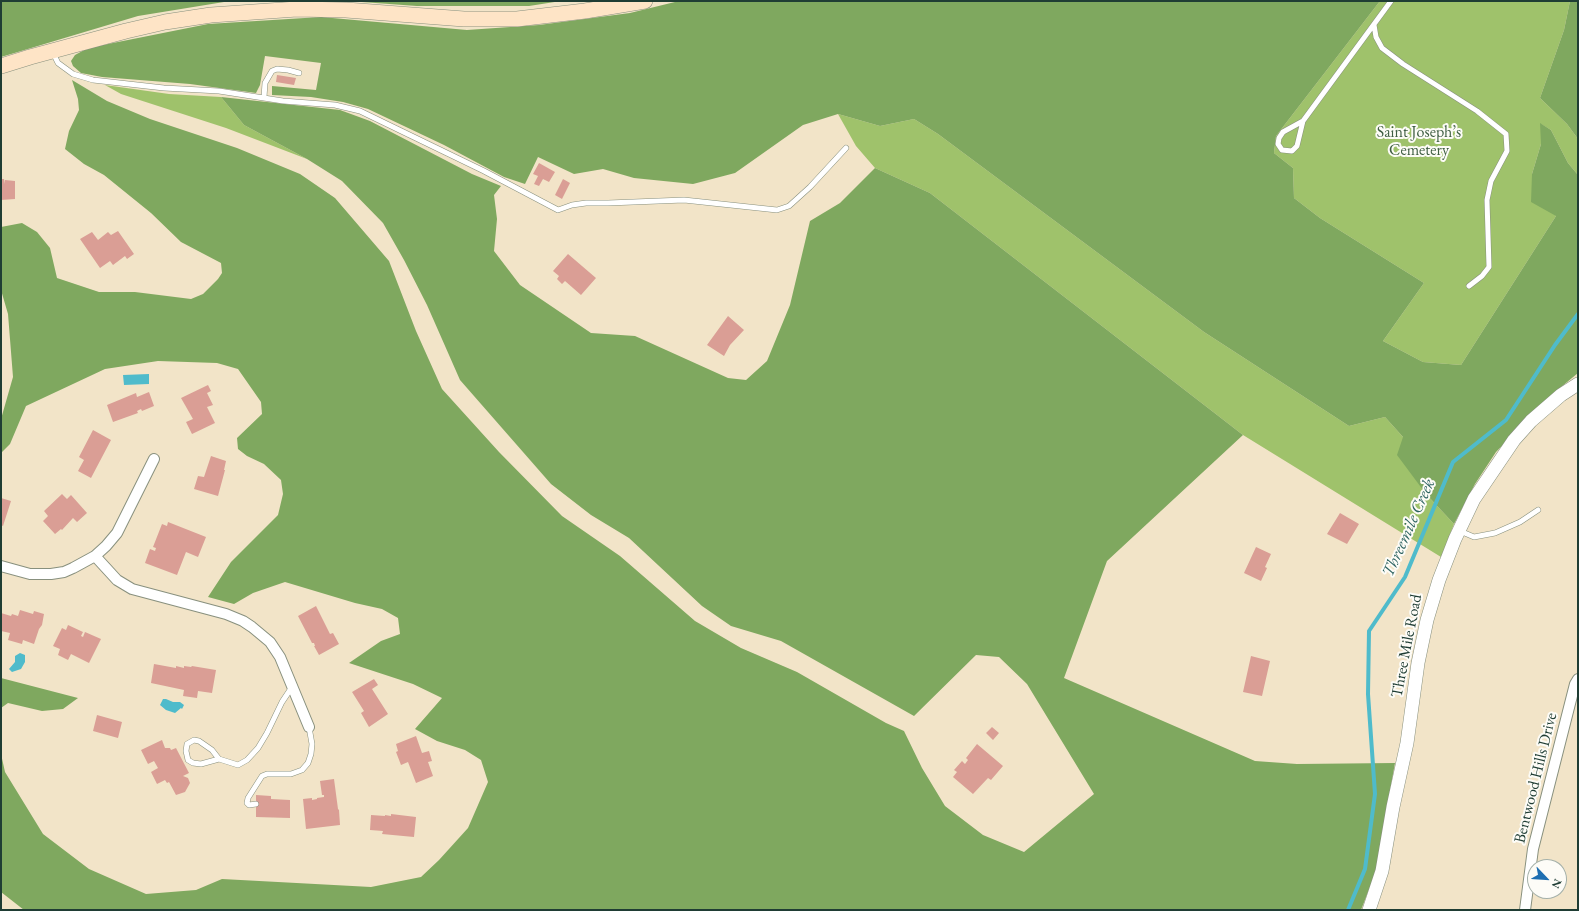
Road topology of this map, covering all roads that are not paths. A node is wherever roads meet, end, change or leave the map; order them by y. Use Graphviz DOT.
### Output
graph roads {
  1 [pos="645,1"];
  2 [pos="1391,1"];
  3 [pos="1374,25"];
  4 [pos="51,51"];
  5 [pos="1,66"];
  6 [pos="299,73"];
  7 [pos="264,98"];
  8 [pos="1303,121"];
  9 [pos="846,148"];
  10 [pos="1469,286"];
  11 [pos="1578,384"];
  12 [pos="154,459"];
  13 [pos="1538,510"];
  14 [pos="1459,530"];
  15 [pos="95,556"];
  16 [pos="1,566"];
  17 [pos="1578,679"];
  18 [pos="292,687"];
  19 [pos="309,727"];
  20 [pos="219,759"];
  21 [pos="256,804"];
  22 [pos="1369,910"];
  23 [pos="1525,910"];
  1 -- 4 [label="main road"];
  2 -- 3 [label="lane"];
  3 -- 8 [label="lane"];
  3 -- 10 [label="lane"];
  4 -- 5 [label="main road"];
  4 -- 7 [label="lane"];
  6 -- 7 [label="lane"];
  7 -- 9 [label="lane"];
  8 -- 8 [label="lane"];
  11 -- 14 [label="street, Three Mile Road"];
  12 -- 15 [label="street"];
  13 -- 14 [label="lane"];
  14 -- 22 [label="street, Three Mile Road"];
  15 -- 16 [label="street"];
  15 -- 18 [label="street"];
  17 -- 23 [label="street, Bentwood Hills Drive"];
  18 -- 19 [label="street"];
  18 -- 20 [label="lane"];
  19 -- 21 [label="lane"];
  20 -- 20 [label="lane"];
}
